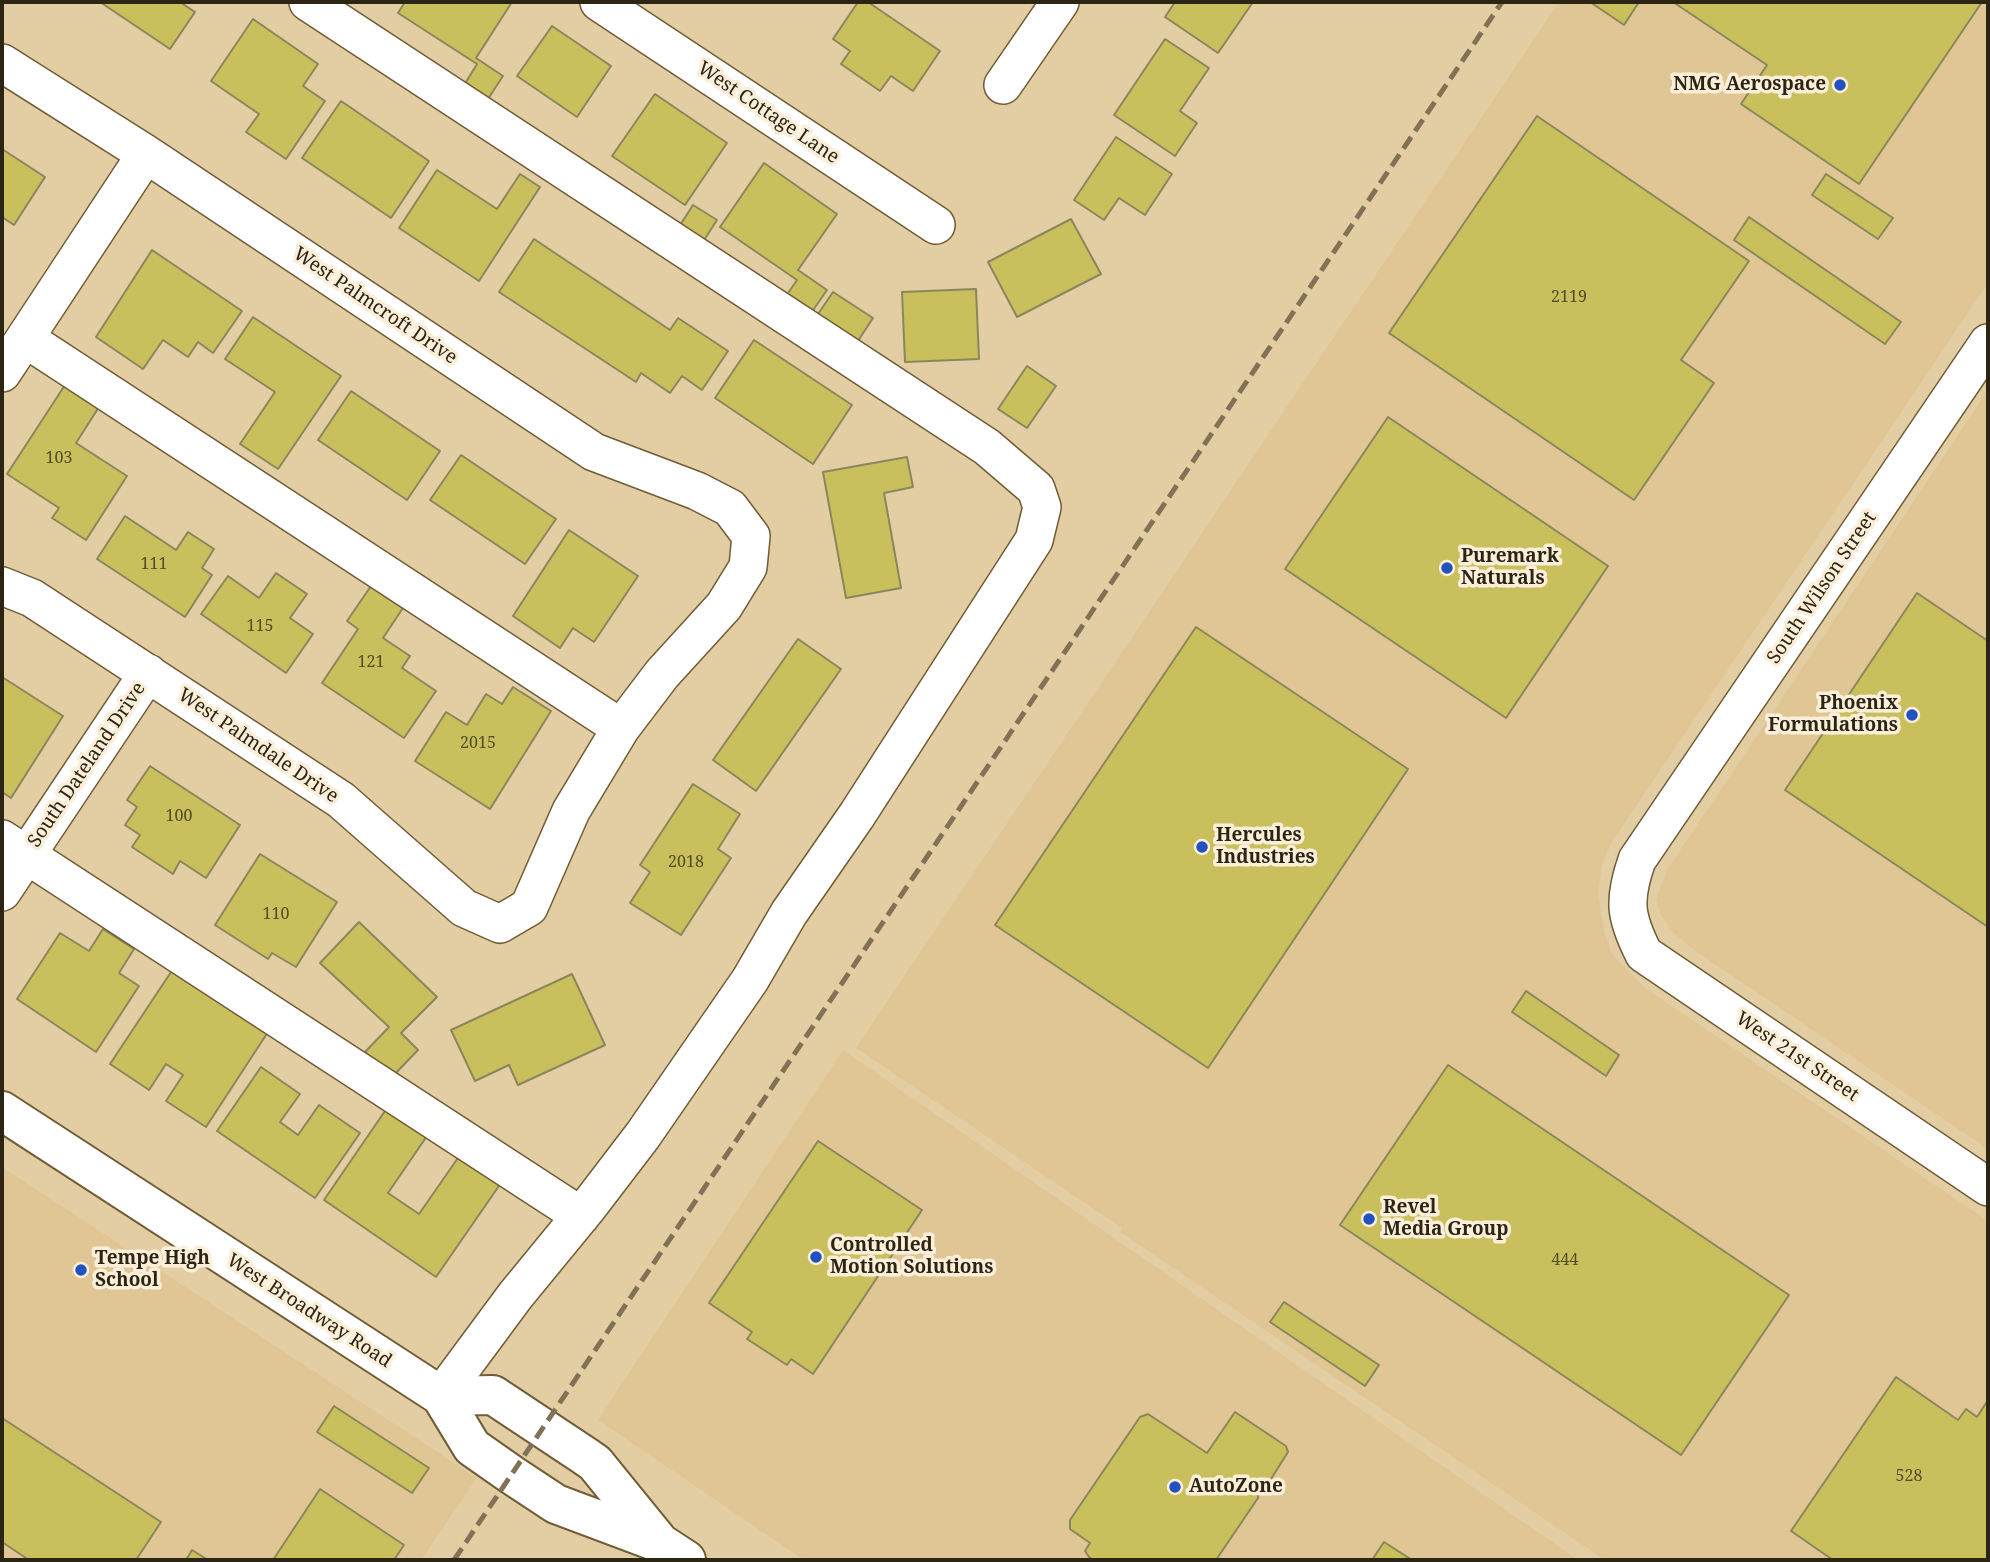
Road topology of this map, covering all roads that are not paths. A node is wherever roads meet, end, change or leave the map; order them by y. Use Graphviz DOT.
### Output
graph roads {
  1 [pos="308,2"];
  2 [pos="599,2"];
  3 [pos="1059,2"];
  4 [pos="2,63"];
  5 [pos="1003,85"];
  6 [pos="145,154"];
  7 [pos="936,225"];
  8 [pos="26,339"];
  9 [pos="1988,343"];
  10 [pos="2,373"];
  11 [pos="2,586"];
  12 [pos="148,673"];
  13 [pos="621,728"];
  14 [pos="14,847"];
  15 [pos="2,892"];
  16 [pos="1627,910"];
  17 [pos="2,1111"];
  18 [pos="1988,1187"];
  19 [pos="581,1216"];
  20 [pos="441,1396"];
  21 [pos="673,1552"];
  1 -- 19 [label="street"];
  2 -- 7 [label="street, West Cottage Lane"];
  3 -- 5 [label="street"];
  4 -- 6 [label="street, West Palmcroft Drive"];
  6 -- 8 [label="street"];
  6 -- 13 [label="street, West Palmcroft Drive"];
  8 -- 10 [label="street"];
  8 -- 13 [label="street"];
  9 -- 16 [label="street, South Wilson Street"];
  11 -- 12 [label="street, West Palmdale Drive"];
  12 -- 13 [label="street, West Palmdale Drive"];
  12 -- 14 [label="street, South Dateland Drive"];
  14 -- 15 [label="street, South Dateland Drive"];
  14 -- 19 [label="street"];
  16 -- 18 [label="street, West 21st Street"];
  17 -- 20 [label="main road, West Broadway Road"];
  19 -- 20 [label="street"];
  20 -- 21 [label="main road, West Broadway Road"];
  20 -- 21 [label="main road, West Broadway Road"];
}
